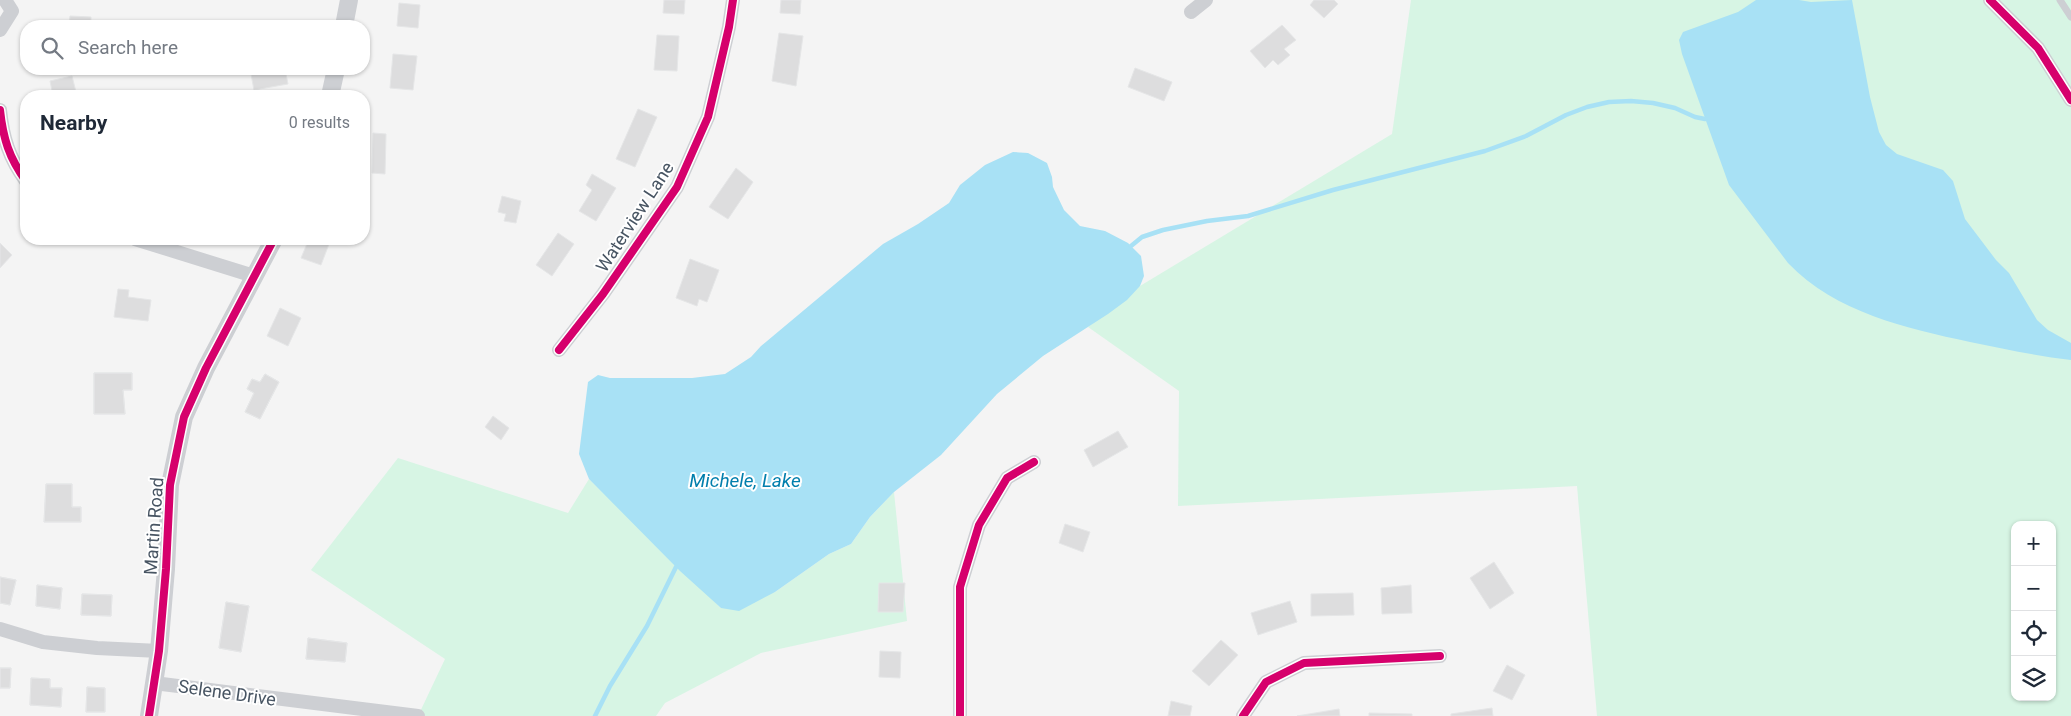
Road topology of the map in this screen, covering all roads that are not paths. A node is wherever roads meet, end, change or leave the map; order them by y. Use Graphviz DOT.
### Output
graph roads {
  1 [pos="5,0"];
  2 [pos="349,0"];
  3 [pos="733,0"];
  4 [pos="1206,0"];
  5 [pos="1990,0"];
  6 [pos="2060,0"];
  7 [pos="1191,12"];
  8 [pos="2071,17"];
  9 [pos="345,20"];
  10 [pos="0,30"];
  11 [pos="335,75"];
  12 [pos="331,90"];
  13 [pos="2071,100"];
  14 [pos="0,110"];
  15 [pos="20,173"];
  16 [pos="154,245"];
  17 [pos="271,245"];
  18 [pos="254,276"];
  19 [pos="558,350"];
  20 [pos="1034,462"];
  21 [pos="0,629"];
  22 [pos="159,651"];
  23 [pos="1440,656"];
  24 [pos="154,683"];
  25 [pos="149,716"];
  26 [pos="418,716"];
  27 [pos="960,716"];
  28 [pos="1243,716"];
  1 -- 10 [label="street"];
  2 -- 9 [label="street"];
  3 -- 19 [label="street, Waterview Lane"];
  4 -- 7 [label="street"];
  5 -- 13 [label="street"];
  6 -- 8 [label="lane"];
  11 -- 12 [label="street"];
  14 -- 15 [label="street"];
  16 -- 18 [label="street"];
  17 -- 18 [label="street, Martin Road"];
  18 -- 22 [label="street, Martin Road"];
  20 -- 27 [label="street"];
  21 -- 22 [label="street"];
  22 -- 24 [label="street, Martin Road"];
  23 -- 28 [label="street"];
  24 -- 25 [label="street, Martin Road"];
  24 -- 26 [label="street, Selene Drive"];
}
